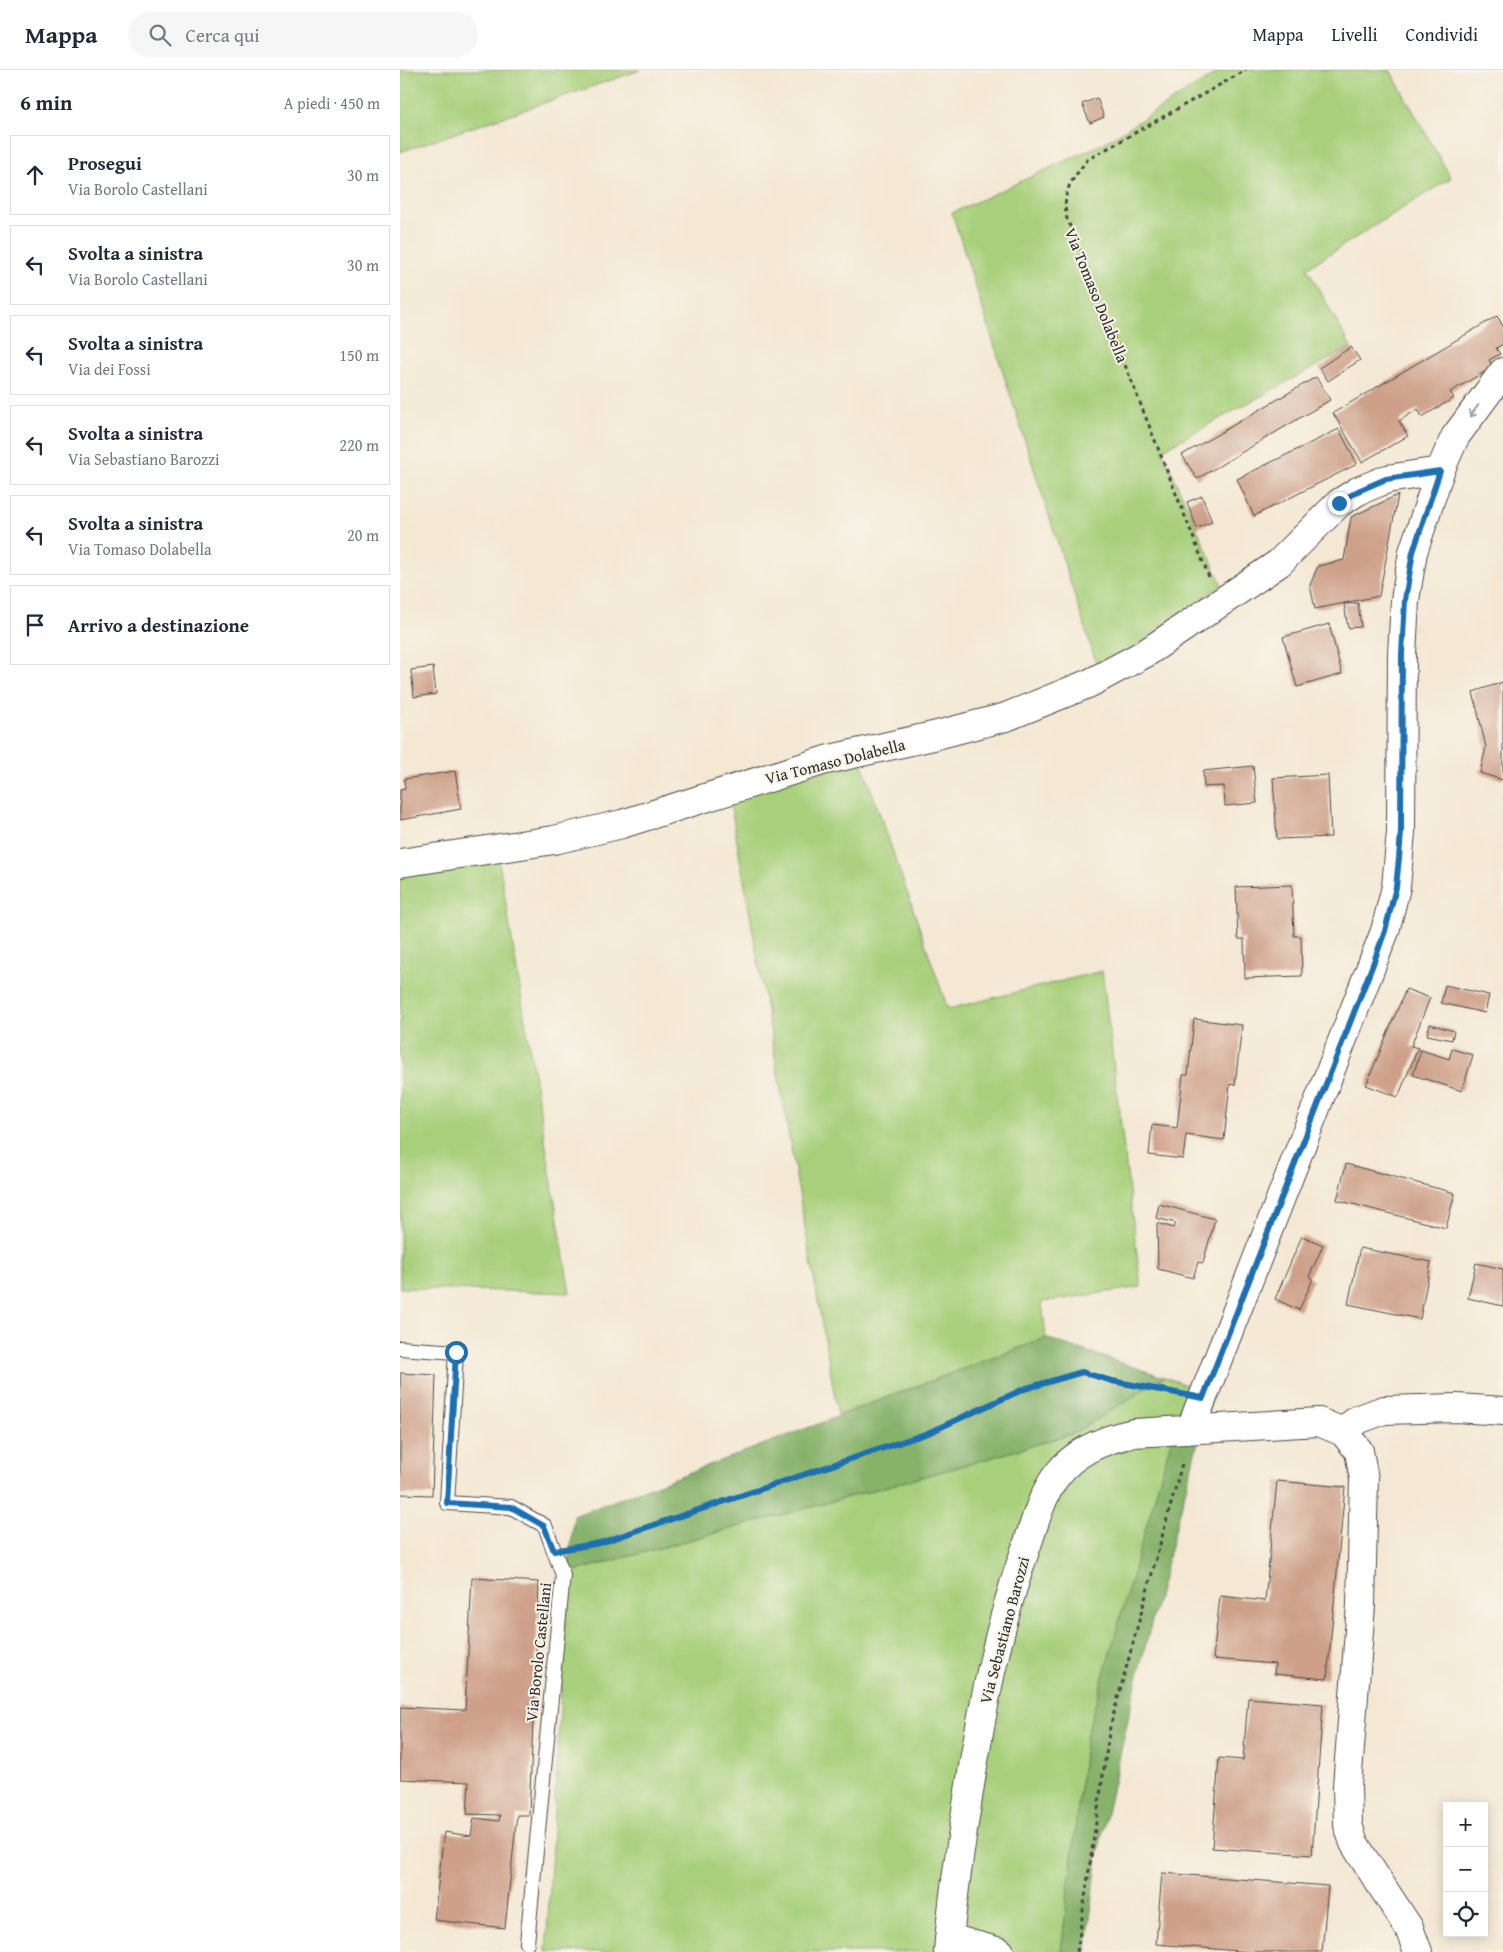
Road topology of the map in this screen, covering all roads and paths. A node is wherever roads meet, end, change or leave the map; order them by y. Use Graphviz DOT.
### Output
graph roads {
  1 [pos="1246,70"];
  2 [pos="1503,372"];
  3 [pos="1440,471"];
  4 [pos="1219,603"];
  5 [pos="400,863"];
  6 [pos="400,1348"];
  7 [pos="1203,1398"];
  8 [pos="1503,1410"];
  9 [pos="1191,1428"];
  10 [pos="1343,1432"];
  11 [pos="554,1551"];
  12 [pos="527,1943"];
  13 [pos="949,1945"];
  14 [pos="1000,1952"];
  15 [pos="1077,1952"];
  16 [pos="1418,1952"];
  1 -- 4 [label="path, Via Tomaso Dolabella"];
  2 -- 3 [label="street, one-way"];
  3 -- 4 [label="street, Via Tomaso Dolabella"];
  3 -- 7 [label="street"];
  4 -- 5 [label="street, Via Tomaso Dolabella"];
  6 -- 11 [label="lane, Via Borolo Castellani"];
  7 -- 9 [label="street"];
  7 -- 11 [label="path"];
  8 -- 10 [label="street"];
  9 -- 10 [label="street, Via Sebastiano Barozzi"];
  9 -- 13 [label="street, Via Sebastiano Barozzi"];
  9 -- 15 [label="path"];
  10 -- 16 [label="street"];
  11 -- 12 [label="lane, Via Borolo Castellani"];
  13 -- 14 [label="street, Via Sebastiano Barozzi"];
}
